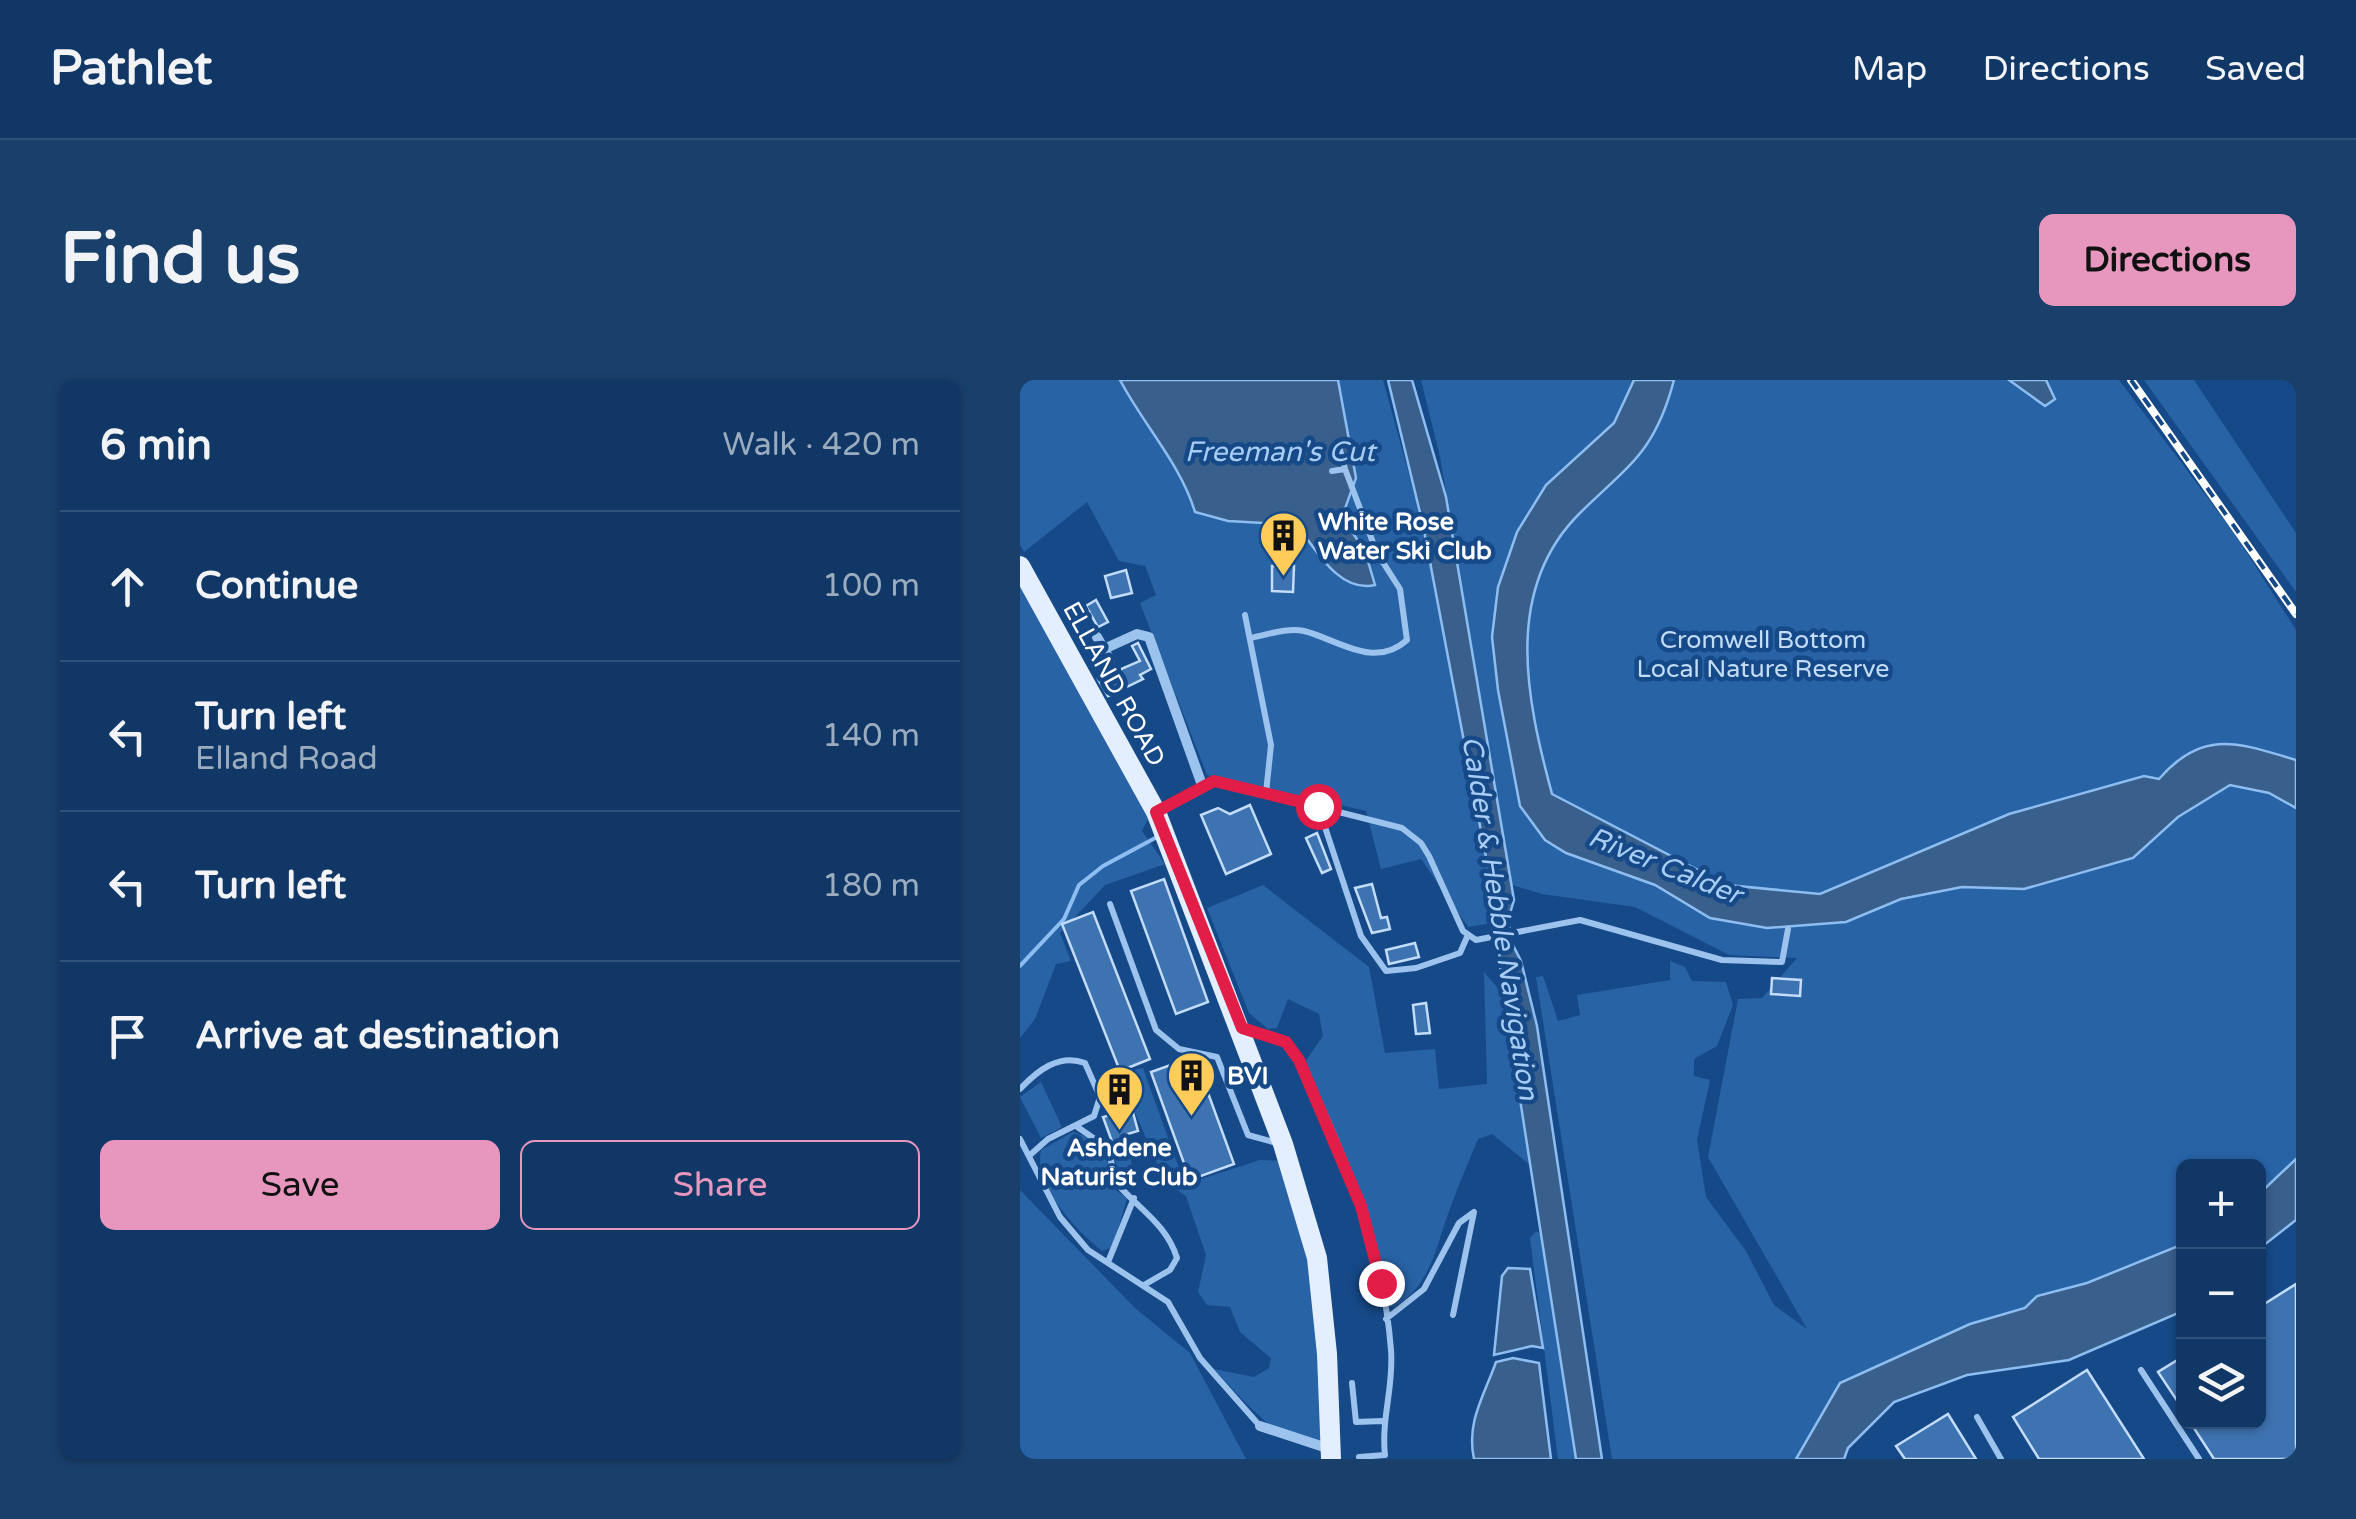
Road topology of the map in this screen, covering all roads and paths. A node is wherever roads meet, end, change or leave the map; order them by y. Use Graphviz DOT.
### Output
graph roads {
  1 [pos="1339,446"];
  2 [pos="1345,469"];
  3 [pos="1332,471"];
  4 [pos="1020,566"];
  5 [pos="1246,615"];
  6 [pos="1097,636"];
  7 [pos="1250,638"];
  8 [pos="1202,785"];
  9 [pos="1266,793"];
  10 [pos="1318,806"];
  11 [pos="1156,812"];
  12 [pos="1110,904"];
  13 [pos="1788,929"];
  14 [pos="1467,937"];
  15 [pos="1242,1028"];
  16 [pos="1020,1088"];
  17 [pos="1076,1126"];
  18 [pos="1020,1138"];
  19 [pos="1283,1144"];
  20 [pos="1030,1154"];
  21 [pos="1134,1198"];
  22 [pos="1108,1262"];
  23 [pos="1144,1284"];
  24 [pos="1453,1314"];
  25 [pos="1386,1319"];
  26 [pos="2141,1370"];
  27 [pos="1352,1384"];
  28 [pos="1976,1417"];
  29 [pos="1382,1421"];
  30 [pos="1260,1426"];
  31 [pos="1331,1454"];
  32 [pos="1359,1458"];
  33 [pos="2001,1459"];
  34 [pos="2198,1459"];
  1 -- 2 [label="lane"];
  2 -- 3 [label="lane"];
  2 -- 7 [label="lane"];
  4 -- 11 [label="main road, ELLAND ROAD"];
  5 -- 7 [label="lane"];
  6 -- 8 [label="street"];
  7 -- 9 [label="lane"];
  8 -- 9 [label="lane"];
  8 -- 11 [label="lane"];
  9 -- 10 [label="lane"];
  10 -- 14 [label="lane"];
  10 -- 14 [label="lane"];
  11 -- 15 [label="main road, ELLAND ROAD"];
  12 -- 19 [label="lane"];
  13 -- 14 [label="lane"];
  15 -- 19 [label="main road, ELLAND ROAD"];
  15 -- 25 [label="lane"];
  16 -- 17 [label="lane"];
  17 -- 20 [label="lane"];
  17 -- 21 [label="lane"];
  18 -- 20 [label="lane"];
  19 -- 31 [label="main road, ELLAND ROAD"];
  20 -- 22 [label="lane"];
  21 -- 22 [label="lane"];
  21 -- 23 [label="lane"];
  22 -- 23 [label="lane"];
  23 -- 30 [label="lane"];
  24 -- 25 [label="lane"];
  25 -- 29 [label="lane"];
  26 -- 34 [label="lane"];
  27 -- 29 [label="lane"];
  28 -- 33 [label="lane"];
  29 -- 32 [label="lane"];
  30 -- 31 [label="street"];
}
